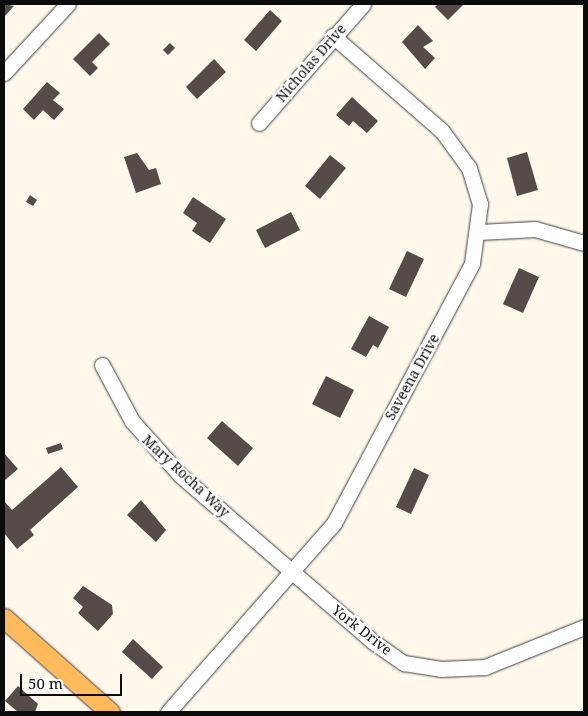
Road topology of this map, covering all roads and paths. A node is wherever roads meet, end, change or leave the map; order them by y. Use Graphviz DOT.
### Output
graph roads {
  1 [pos="68,4"];
  2 [pos="363,4"];
  3 [pos="333,36"];
  4 [pos="4,73"];
  5 [pos="259,123"];
  6 [pos="479,232"];
  7 [pos="584,243"];
  8 [pos="102,365"];
  9 [pos="290,571"];
  10 [pos="4,618"];
  11 [pos="584,627"];
  12 [pos="110,712"];
  13 [pos="168,712"];
  1 -- 4 [label="street"];
  2 -- 3 [label="street, Nicholas Drive"];
  3 -- 5 [label="street, Nicholas Drive"];
  3 -- 6 [label="street, Saveena Drive"];
  6 -- 7 [label="street"];
  6 -- 9 [label="street, Saveena Drive"];
  8 -- 9 [label="street, Mary Rocha Way"];
  9 -- 11 [label="street, York Drive"];
  9 -- 13 [label="street, Saveena Drive"];
  10 -- 12 [label="main road"];
}
